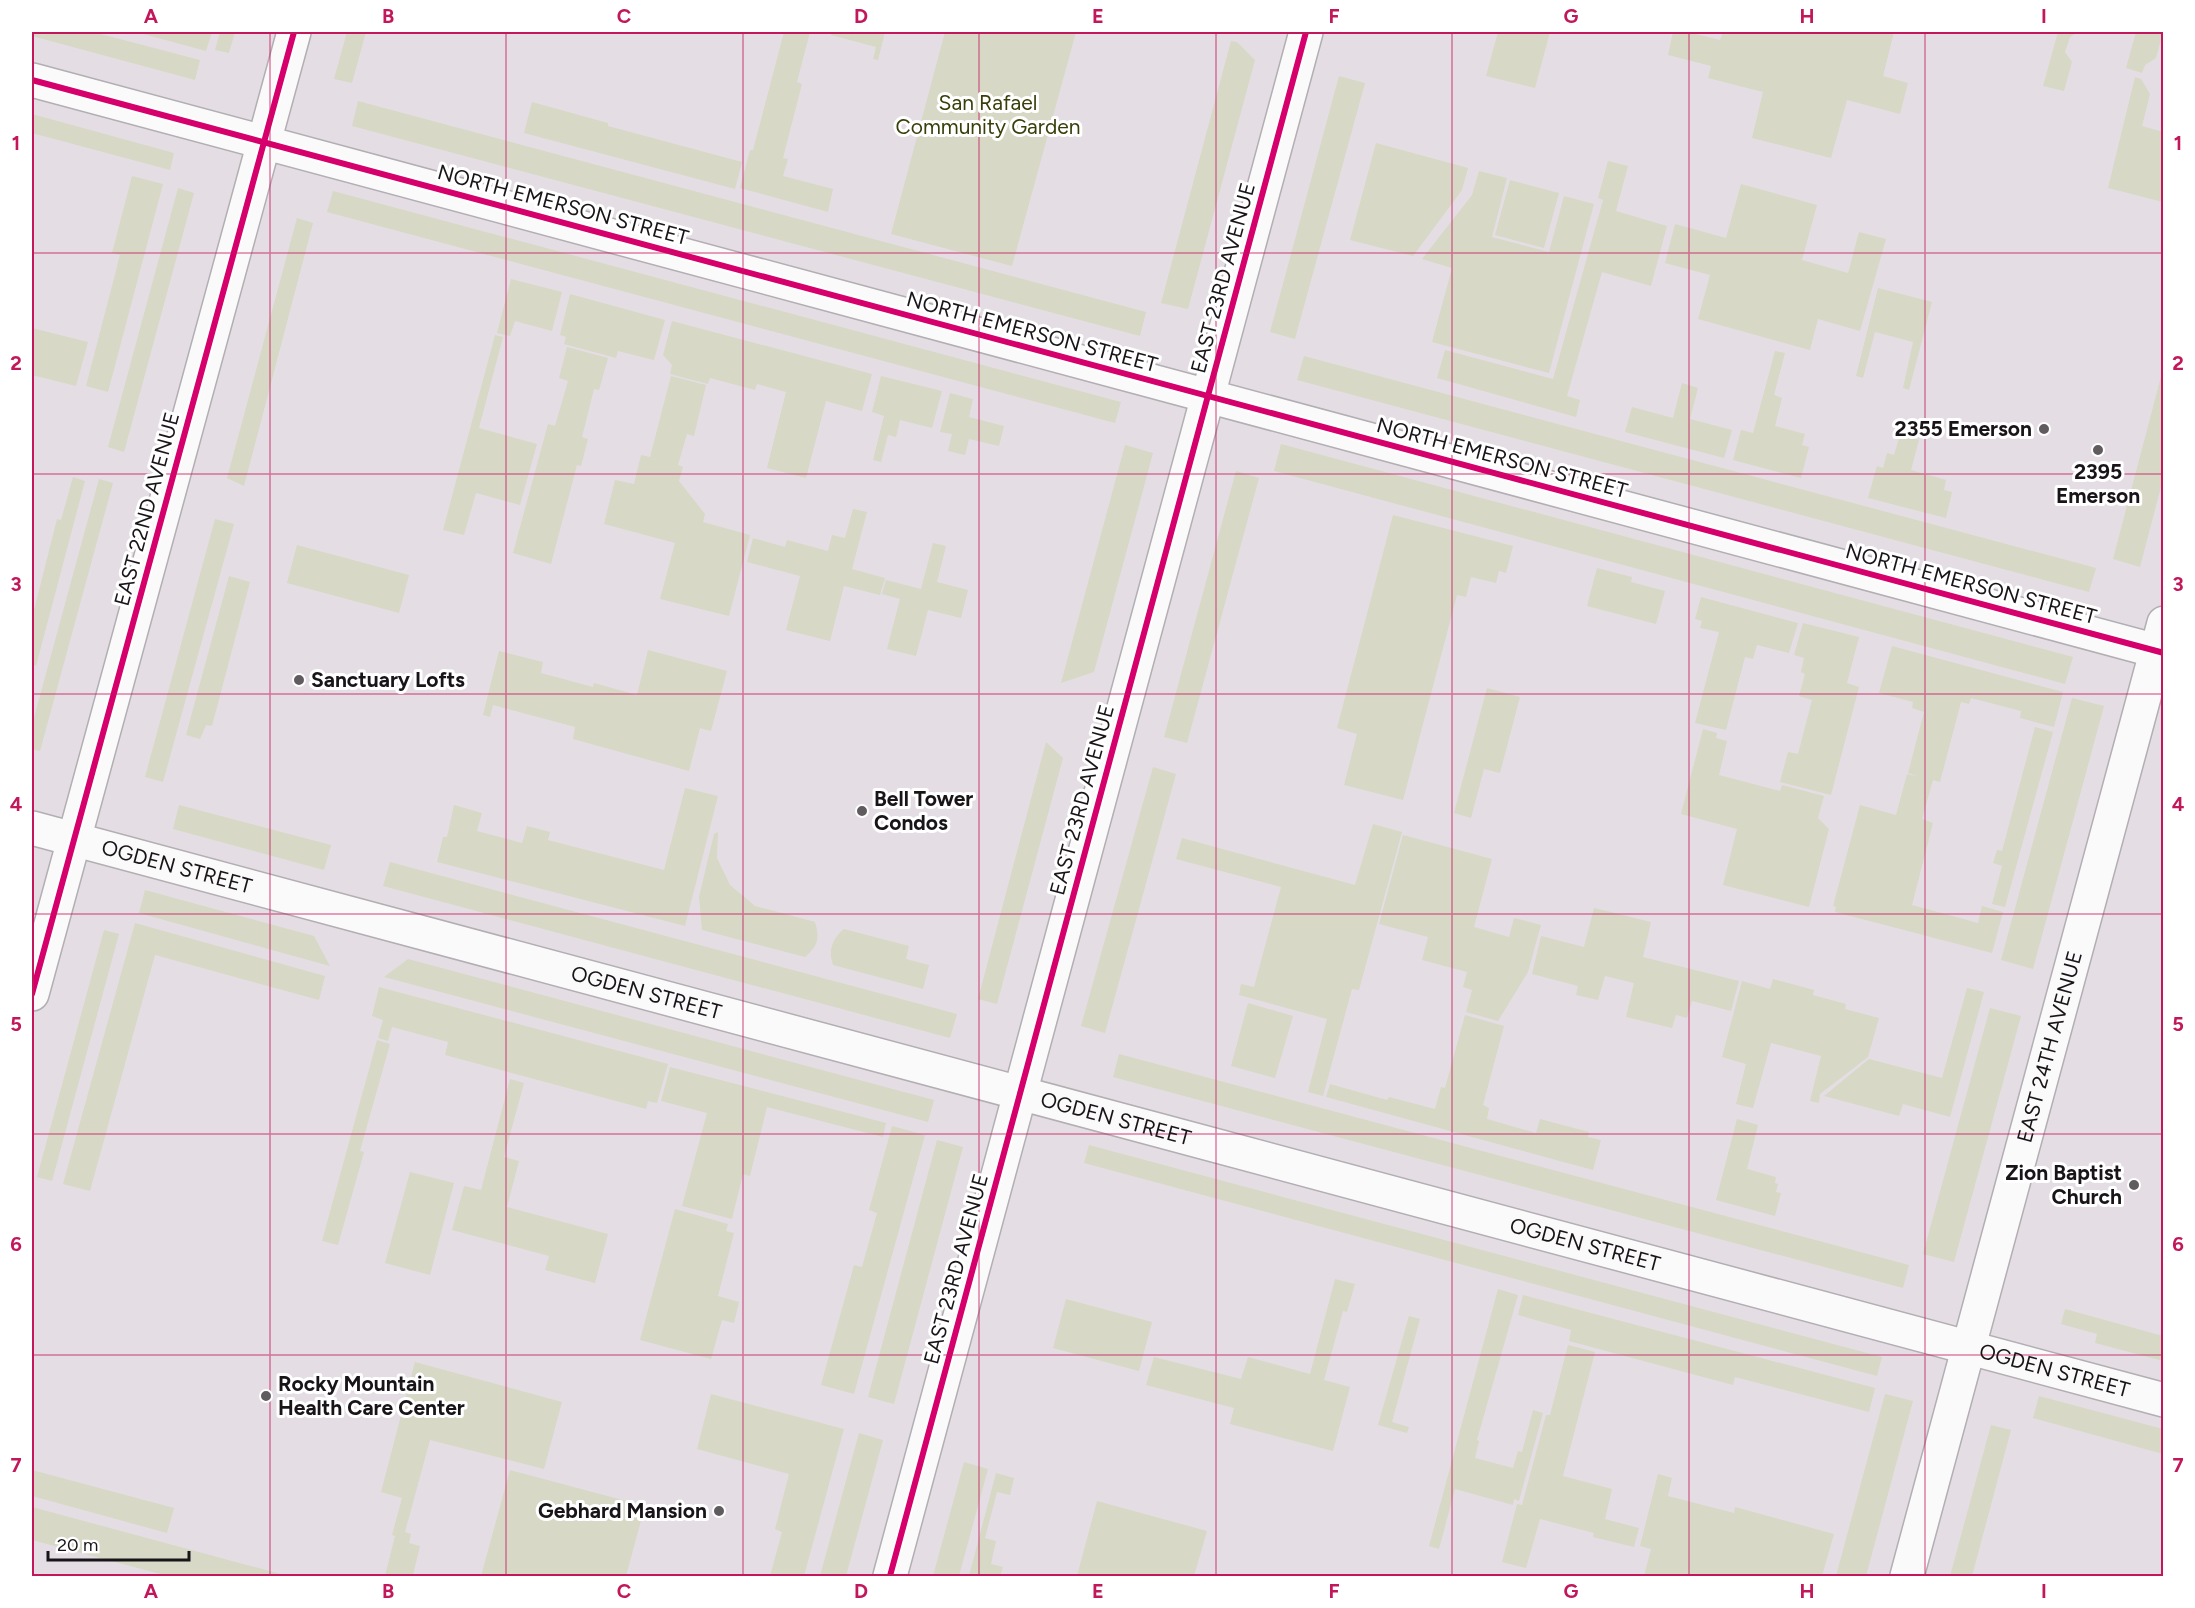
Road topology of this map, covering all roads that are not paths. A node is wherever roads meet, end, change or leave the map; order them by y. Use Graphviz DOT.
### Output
graph roads {
  1 [pos="294,32"];
  2 [pos="1306,32"];
  3 [pos="32,80"];
  4 [pos="264,142"];
  5 [pos="1209,396"];
  6 [pos="2161,642"];
  7 [pos="32,828"];
  8 [pos="74,840"];
  9 [pos="32,994"];
  10 [pos="1020,1094"];
  11 [pos="1968,1348"];
  12 [pos="2163,1400"];
  13 [pos="890,1576"];
  14 [pos="1907,1576"];
  1 -- 4 [label="street, EAST 22ND AVENUE"];
  2 -- 5 [label="street, EAST 23RD AVENUE"];
  3 -- 4 [label="street, NORTH EMERSON STREET"];
  4 -- 5 [label="street, NORTH EMERSON STREET"];
  4 -- 8 [label="street, EAST 22ND AVENUE"];
  5 -- 6 [label="street, NORTH EMERSON STREET"];
  5 -- 10 [label="street, EAST 23RD AVENUE"];
  6 -- 11 [label="street, EAST 24TH AVENUE"];
  7 -- 8 [label="street, OGDEN STREET"];
  8 -- 9 [label="street, EAST 22ND AVENUE"];
  8 -- 10 [label="street, OGDEN STREET"];
  10 -- 11 [label="street, OGDEN STREET"];
  10 -- 13 [label="street, EAST 23RD AVENUE"];
  11 -- 12 [label="street, OGDEN STREET"];
  11 -- 14 [label="street, EAST 24TH AVENUE"];
}
